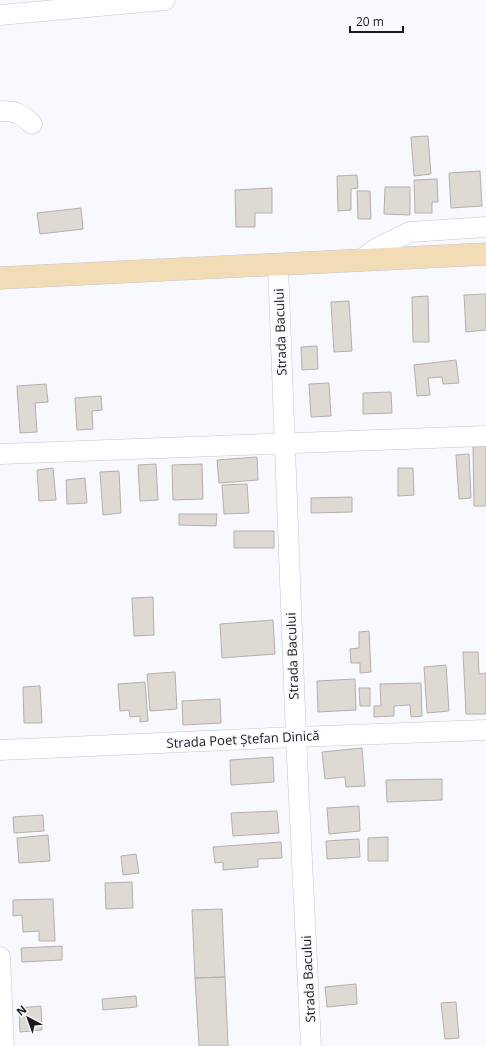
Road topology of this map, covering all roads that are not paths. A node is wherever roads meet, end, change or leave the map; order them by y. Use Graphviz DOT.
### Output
graph roads {
  1 [pos="165,0"];
  2 [pos="0,15"];
  3 [pos="0,111"];
  4 [pos="32,124"];
  5 [pos="486,227"];
  6 [pos="486,254"];
  7 [pos="359,261"];
  8 [pos="278,265"];
  9 [pos="0,278"];
  10 [pos="486,436"];
  11 [pos="284,445"];
  12 [pos="0,454"];
  13 [pos="486,730"];
  14 [pos="296,737"];
  15 [pos="0,750"];
  16 [pos="0,957"];
  17 [pos="4,1046"];
  18 [pos="311,1046"];
  1 -- 2 [label="street"];
  3 -- 4 [label="street"];
  5 -- 7 [label="street"];
  6 -- 7 [label="street"];
  7 -- 8 [label="street"];
  8 -- 9 [label="street"];
  8 -- 11 [label="street, Strada Bacului"];
  10 -- 11 [label="street"];
  11 -- 12 [label="street"];
  11 -- 14 [label="street, Strada Bacului"];
  13 -- 14 [label="street, Strada Poet Ștefan Dinică"];
  14 -- 15 [label="street, Strada Poet Ștefan Dinică"];
  14 -- 18 [label="street, Strada Bacului"];
  16 -- 17 [label="street"];
}
